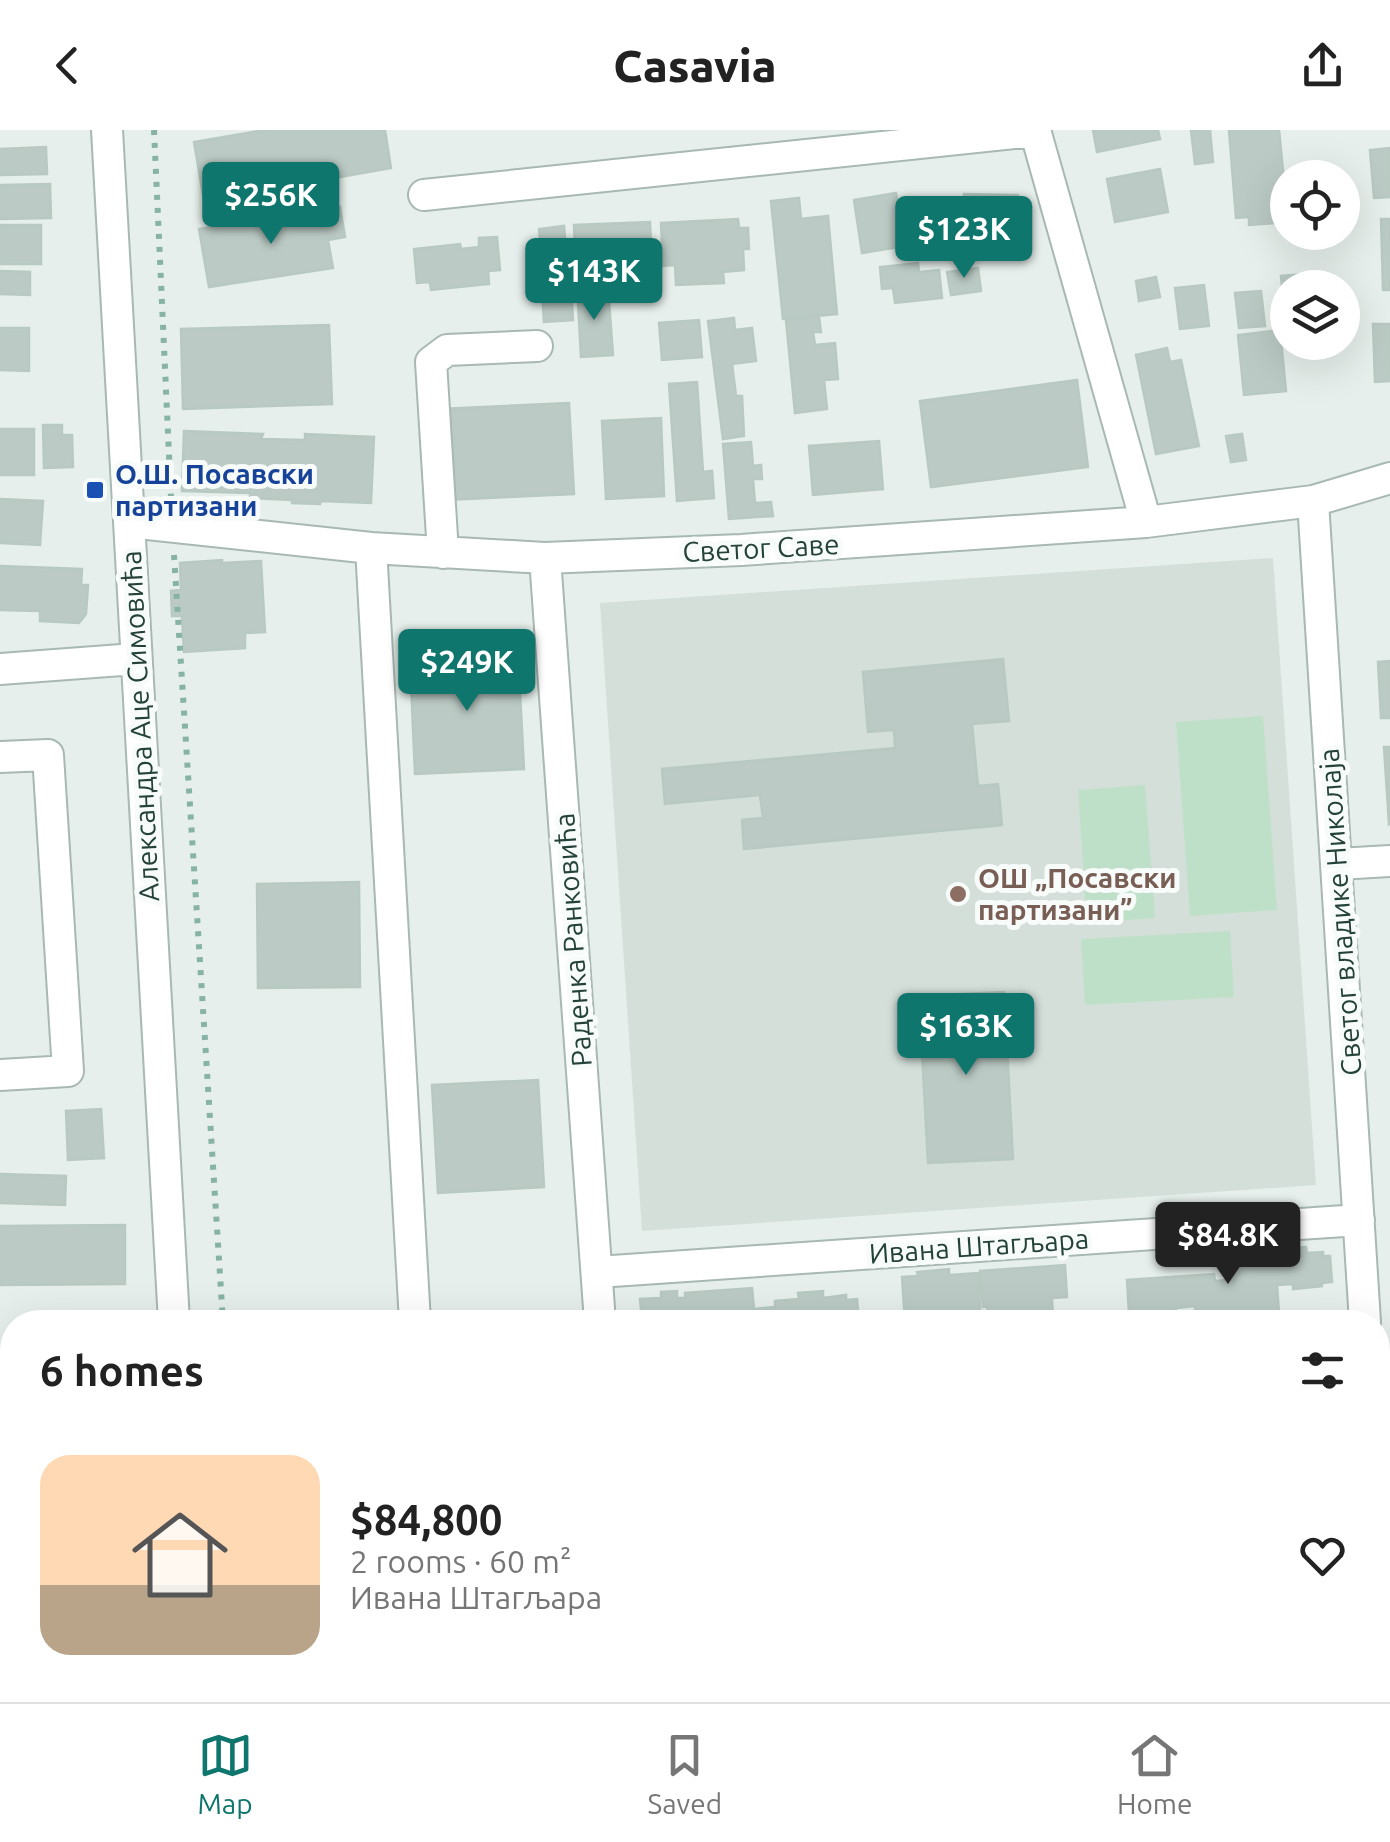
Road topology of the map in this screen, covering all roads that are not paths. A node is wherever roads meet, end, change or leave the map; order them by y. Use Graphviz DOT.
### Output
graph roads {
  1 [pos="107,130"];
  2 [pos="1035,130"];
  3 [pos="424,195"];
  4 [pos="537,346"];
  5 [pos="1390,478"];
  6 [pos="1312,501"];
  7 [pos="129,522"];
  8 [pos="1146,522"];
  9 [pos="371,548"];
  10 [pos="442,552"];
  11 [pos="545,558"];
  12 [pos="134,659"];
  13 [pos="0,669"];
  14 [pos="0,758"];
  15 [pos="1390,861"];
  16 [pos="1338,864"];
  17 [pos="0,1075"];
  18 [pos="1359,1220"];
  19 [pos="598,1272"];
  20 [pos="173,1310"];
  21 [pos="414,1310"];
  22 [pos="600,1310"];
  23 [pos="1364,1310"];
  1 -- 7 [label="street, Александра Аце Симовића"];
  2 -- 3 [label="street"];
  2 -- 8 [label="street"];
  4 -- 10 [label="street"];
  5 -- 6 [label="street, Светог Саве"];
  6 -- 8 [label="street, Светог Саве"];
  6 -- 16 [label="street, Светог владике Николаја"];
  7 -- 9 [label="street, Светог Саве"];
  7 -- 12 [label="street, Александра Аце Симовића"];
  8 -- 11 [label="street, Светог Саве"];
  9 -- 10 [label="street, Светог Саве"];
  9 -- 21 [label="street"];
  10 -- 11 [label="street, Светог Саве"];
  11 -- 19 [label="street, Раденка Ранковића"];
  12 -- 13 [label="street"];
  12 -- 20 [label="street, Александра Аце Симовића"];
  14 -- 17 [label="street"];
  15 -- 16 [label="street"];
  16 -- 18 [label="street, Светог владике Николаја"];
  18 -- 19 [label="street, Ивана Штагљара"];
  18 -- 23 [label="street, Светог владике Николаја"];
  19 -- 22 [label="street, Раденка Ранковића"];
}
